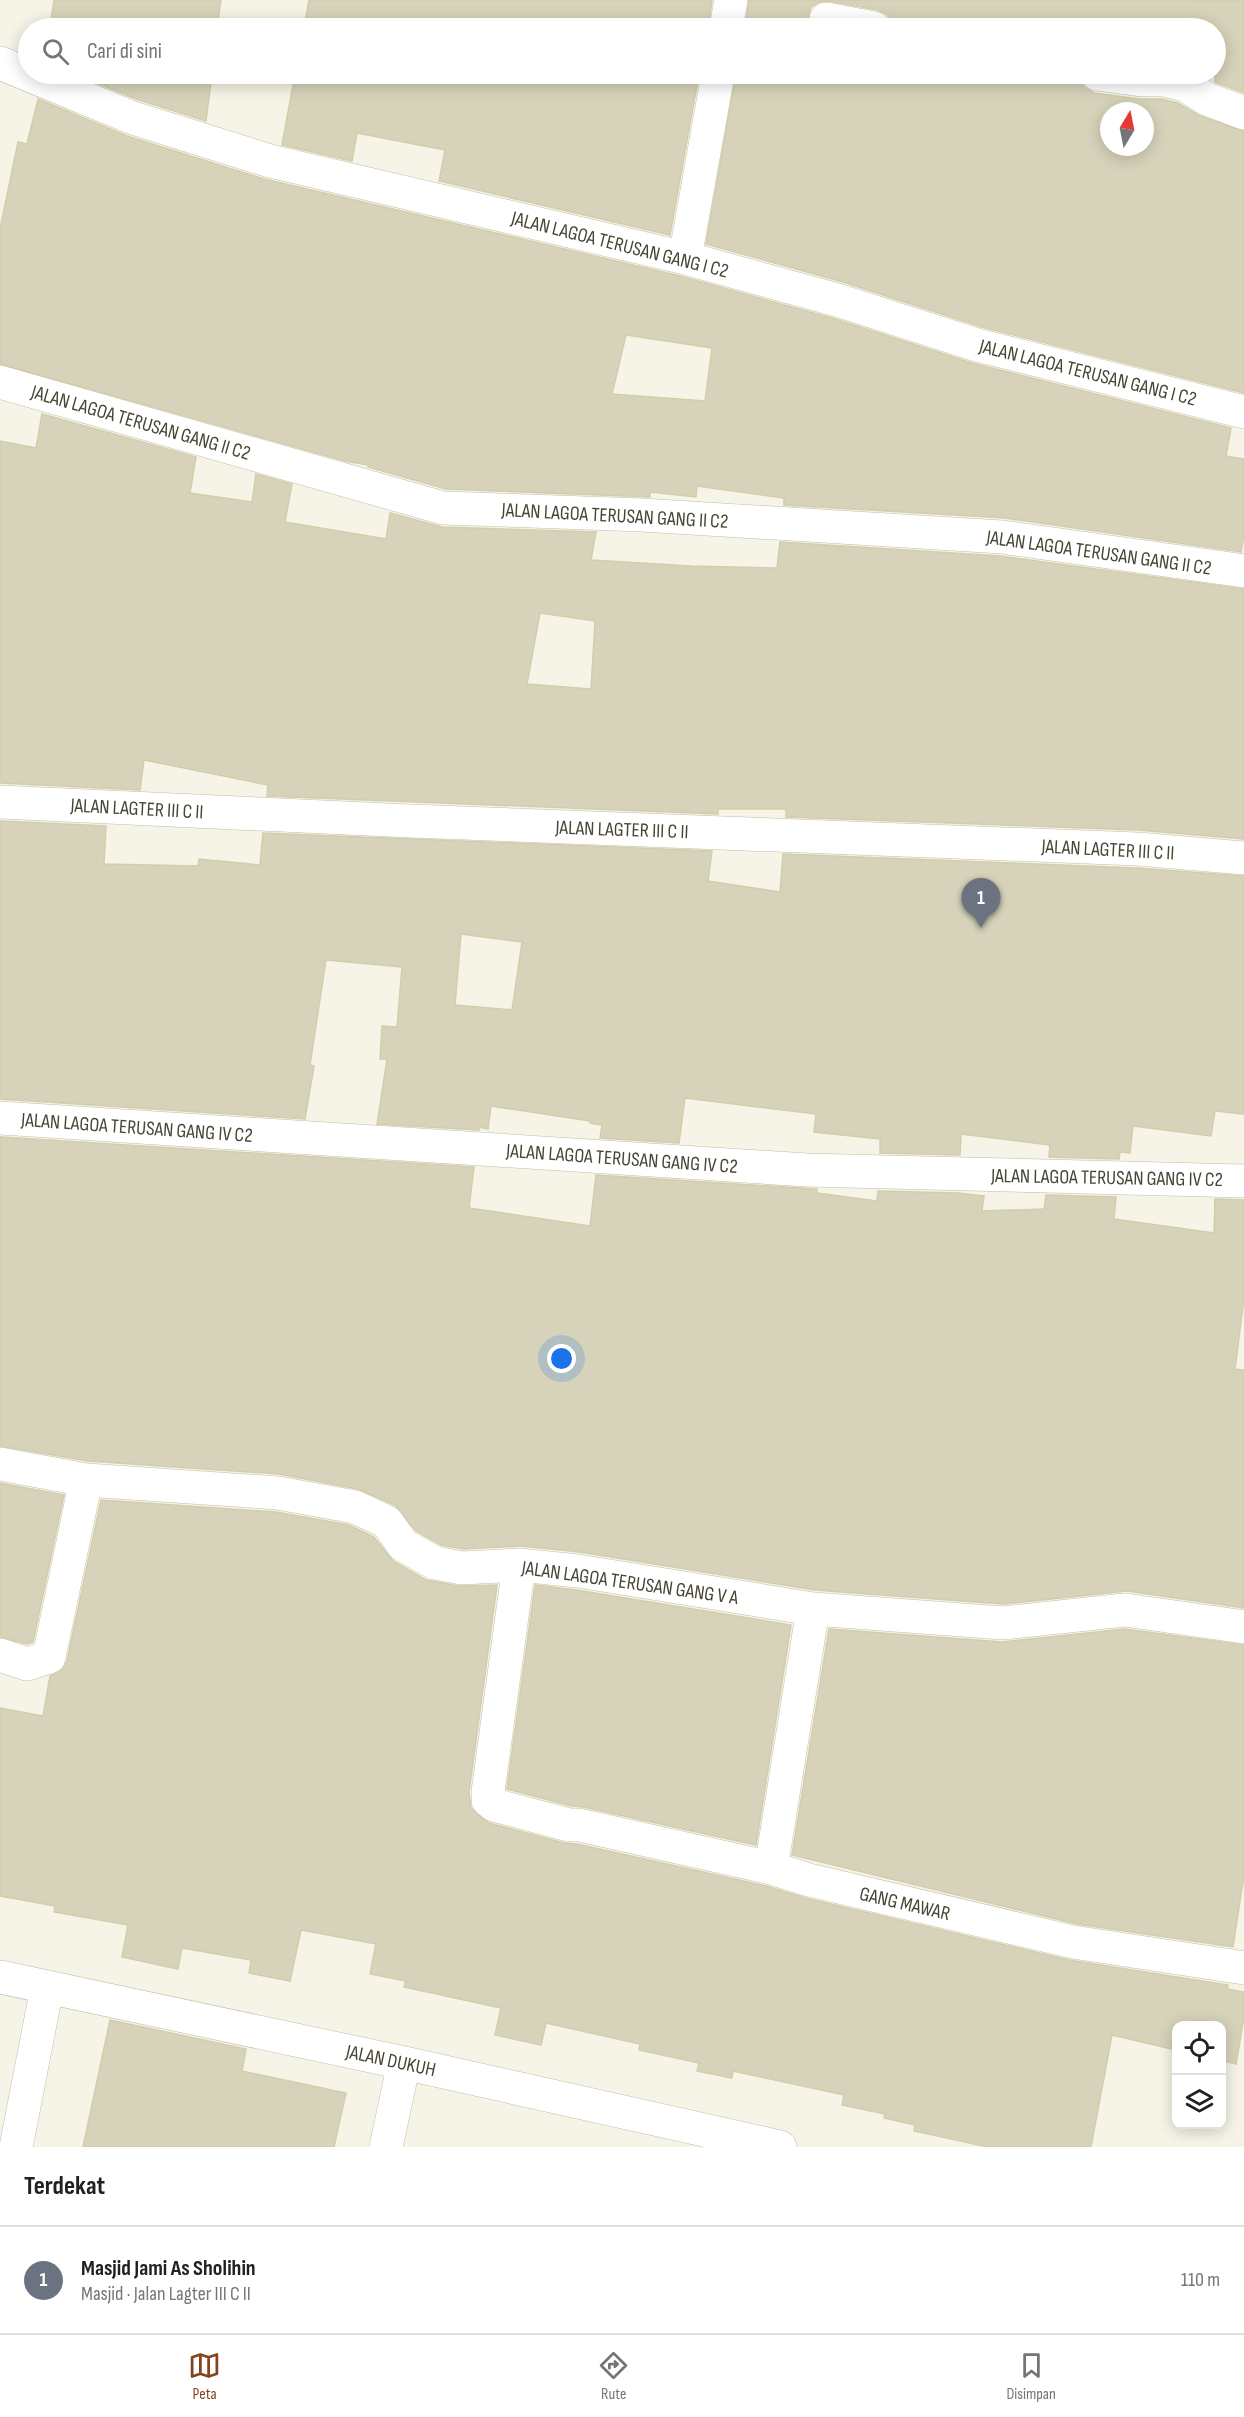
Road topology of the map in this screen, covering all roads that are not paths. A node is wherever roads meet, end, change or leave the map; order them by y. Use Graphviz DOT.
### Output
graph roads {
  1 [pos="731,0"];
  2 [pos="728,18"];
  3 [pos="0,63"];
  4 [pos="18,70"];
  5 [pos="51,84"];
  6 [pos="716,84"];
  7 [pos="1181,84"];
  8 [pos="1244,113"];
  9 [pos="685,258"];
  10 [pos="0,382"];
  11 [pos="1244,412"];
  12 [pos="1244,571"];
  13 [pos="0,802"];
  14 [pos="1244,858"];
  15 [pos="0,1118"];
  16 [pos="1244,1181"];
  17 [pos="0,1464"];
  18 [pos="86,1480"];
  19 [pos="519,1565"];
  20 [pos="813,1609"];
  21 [pos="1244,1627"];
  22 [pos="0,1655"];
  23 [pos="771,1868"];
  24 [pos="1244,1968"];
  25 [pos="0,1977"];
  26 [pos="47,1988"];
  27 [pos="404,2063"];
  28 [pos="764,2145"];
  29 [pos="16,2147"];
  30 [pos="386,2147"];
  1 -- 2 [label="street"];
  3 -- 4 [label="street, JALAN LAGOA TERUSAN GANG I C2"];
  5 -- 9 [label="street, JALAN LAGOA TERUSAN GANG I C2"];
  6 -- 9 [label="street"];
  7 -- 8 [label="street"];
  9 -- 11 [label="street, JALAN LAGOA TERUSAN GANG I C2"];
  10 -- 12 [label="street, JALAN LAGOA TERUSAN GANG II C2"];
  13 -- 14 [label="street, JALAN LAGTER III C II"];
  15 -- 16 [label="street, JALAN LAGOA TERUSAN GANG IV C2"];
  17 -- 18 [label="street, JALAN LAGOA TERUSAN GANG V A"];
  18 -- 19 [label="street, JALAN LAGOA TERUSAN GANG V A"];
  18 -- 22 [label="street"];
  19 -- 20 [label="street, JALAN LAGOA TERUSAN GANG V A"];
  19 -- 23 [label="street, GANG MAWAR"];
  20 -- 21 [label="street, JALAN LAGOA TERUSAN GANG V A"];
  20 -- 23 [label="street"];
  23 -- 24 [label="street, GANG MAWAR"];
  25 -- 26 [label="street, JALAN DUKUH"];
  26 -- 27 [label="street, JALAN DUKUH"];
  26 -- 29 [label="street"];
  27 -- 28 [label="street, JALAN DUKUH"];
  27 -- 30 [label="street"];
}
